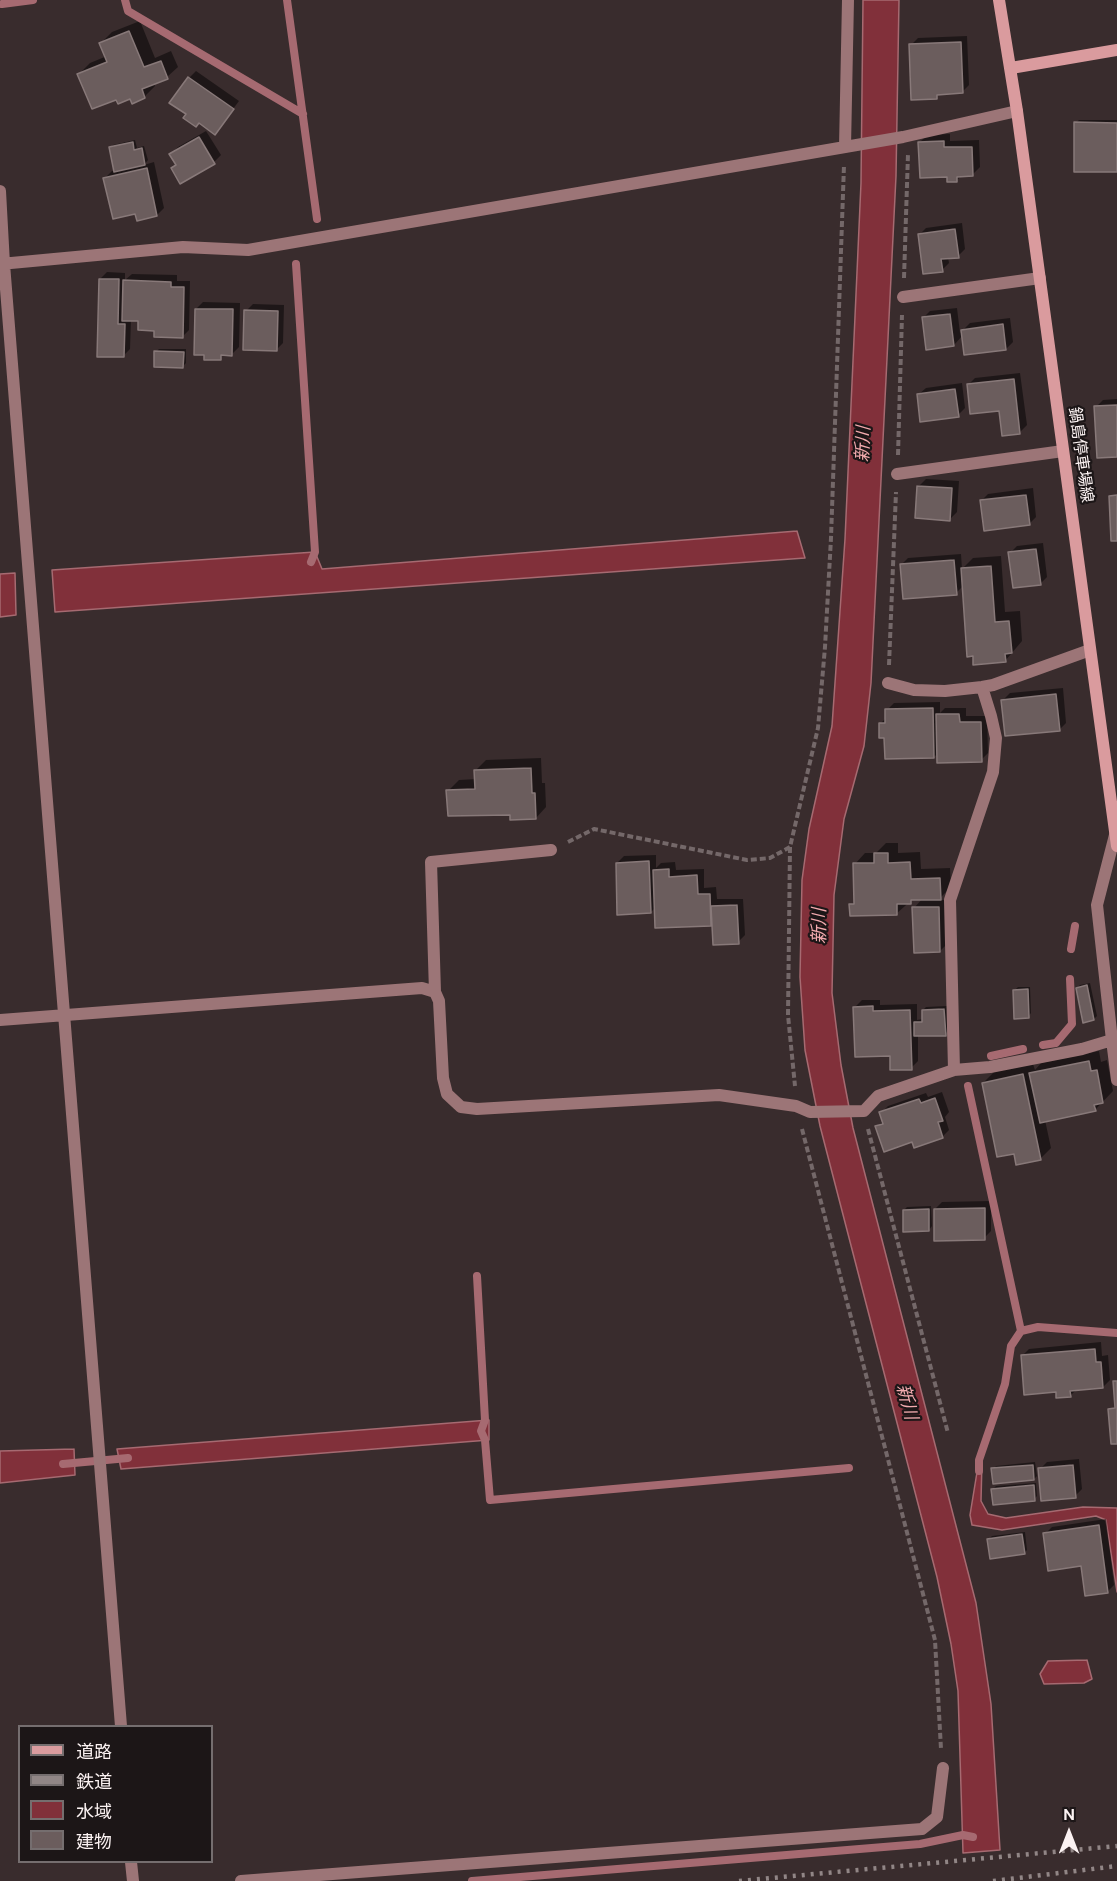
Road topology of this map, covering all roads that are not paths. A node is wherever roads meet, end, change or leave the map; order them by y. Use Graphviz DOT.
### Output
graph roads {
  1 [pos="848,0"];
  2 [pos="999,0"];
  3 [pos="1117,50"];
  4 [pos="1011,68"];
  5 [pos="1017,111"];
  6 [pos="849,146"];
  7 [pos="0,191"];
  8 [pos="2,264"];
  9 [pos="1040,278"];
  10 [pos="903,297"];
  11 [pos="1063,451"];
  12 [pos="897,474"];
  13 [pos="1089,650"];
  14 [pos="888,683"];
  15 [pos="982,687"];
  16 [pos="1116,839"];
  17 [pos="551,850"];
  18 [pos="435,992"];
  19 [pos="65,1015"];
  20 [pos="0,1020"];
  21 [pos="1112,1040"];
  22 [pos="954,1070"];
  23 [pos="1117,1080"];
  24 [pos="121,1725"];
  25 [pos="943,1768"];
  26 [pos="131,1863"];
  27 [pos="133,1881"];
  28 [pos="241,1881"];
  1 -- 6 [label="street"];
  2 -- 4 [label="main road, 鍋島停車場線"];
  3 -- 4 [label="main road"];
  4 -- 5 [label="main road, 鍋島停車場線"];
  5 -- 6 [label="street"];
  5 -- 9 [label="main road, 鍋島停車場線"];
  6 -- 8 [label="street"];
  7 -- 8 [label="street"];
  8 -- 19 [label="street"];
  9 -- 10 [label="street"];
  9 -- 11 [label="main road, 鍋島停車場線"];
  11 -- 12 [label="street"];
  11 -- 13 [label="main road, 鍋島停車場線"];
  13 -- 15 [label="street"];
  13 -- 16 [label="main road, 鍋島停車場線"];
  14 -- 15 [label="street"];
  15 -- 22 [label="street"];
  16 -- 21 [label="street"];
  17 -- 18 [label="street"];
  18 -- 19 [label="street"];
  18 -- 22 [label="street"];
  19 -- 20 [label="street"];
  19 -- 24 [label="street"];
  21 -- 22 [label="street"];
  21 -- 23 [label="street"];
  25 -- 28 [label="street"];
  26 -- 27 [label="street"];
}
